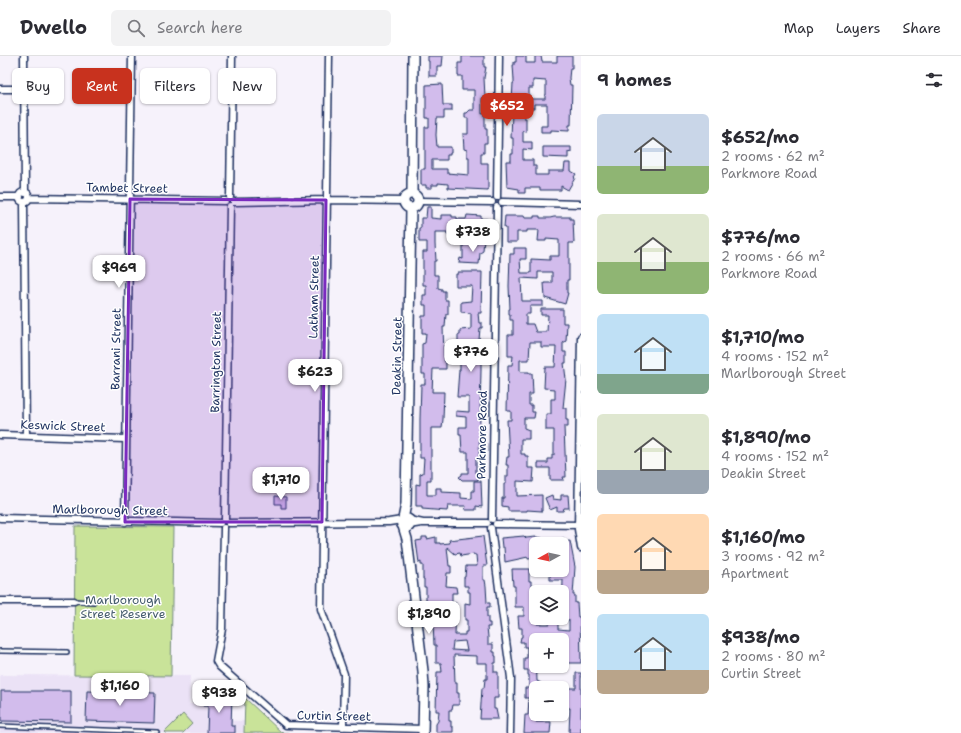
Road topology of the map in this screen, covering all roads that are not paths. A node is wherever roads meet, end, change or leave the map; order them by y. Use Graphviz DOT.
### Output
graph roads {
  1 [pos="24,56"];
  2 [pos="132,56"];
  3 [pos="232,56"];
  4 [pos="329,56"];
  5 [pos="413,56"];
  6 [pos="499,56"];
  7 [pos="24,68"];
  8 [pos="0,89"];
  9 [pos="12,89"];
  10 [pos="24,104"];
  11 [pos="412,194"];
  12 [pos="0,197"];
  13 [pos="497,197"];
  14 [pos="26,198"];
  15 [pos="130,199"];
  16 [pos="326,200"];
  17 [pos="404,201"];
  18 [pos="230,202"];
  19 [pos="418,202"];
  20 [pos="502,202"];
  21 [pos="494,204"];
  22 [pos="581,204"];
  23 [pos="411,208"];
  24 [pos="581,337"];
  25 [pos="0,435"];
  26 [pos="26,436"];
  27 [pos="125,439"];
  28 [pos="0,518"];
  29 [pos="125,522"];
  30 [pos="322,522"];
  31 [pos="224,523"];
  32 [pos="406,523"];
  33 [pos="491,524"];
  34 [pos="580,525"];
  35 [pos="581,548"];
  36 [pos="0,601"];
  37 [pos="74,601"];
  38 [pos="93,602"];
  39 [pos="220,644"];
  40 [pos="0,651"];
  41 [pos="67,652"];
  42 [pos="0,726"];
  43 [pos="342,727"];
  44 [pos="40,728"];
  45 [pos="423,731"];
  46 [pos="157,732"];
  47 [pos="40,733"];
  48 [pos="510,733"];
  1 -- 7 [label="street"];
  2 -- 15 [label="street, Barrani Street"];
  3 -- 18 [label="street, Barrington Street"];
  4 -- 16 [label="street, Latham Street"];
  5 -- 11 [label="street"];
  6 -- 13 [label="street"];
  8 -- 9 [label="street"];
  10 -- 14 [label="street"];
  11 -- 17 [label="street"];
  11 -- 19 [label="street"];
  12 -- 14 [label="street"];
  13 -- 20 [label="street"];
  13 -- 21 [label="street"];
  14 -- 15 [label="street, Tambet Street"];
  14 -- 26 [label="street"];
  15 -- 18 [label="street, Tambet Street"];
  15 -- 27 [label="street, Barrani Street"];
  16 -- 17 [label="street, Tambet Street"];
  16 -- 18 [label="street, Tambet Street"];
  16 -- 30 [label="street, Latham Street"];
  17 -- 23 [label="street"];
  18 -- 31 [label="street, Barrington Street"];
  19 -- 21 [label="street"];
  19 -- 23 [label="street"];
  20 -- 21 [label="street"];
  20 -- 22 [label="street"];
  21 -- 33 [label="street, Parkmore Road"];
  23 -- 32 [label="street, Deakin Street"];
  24 -- 34 [label="street"];
  25 -- 26 [label="street, Keswick Street"];
  26 -- 27 [label="street, Keswick Street"];
  27 -- 29 [label="street, Barrani Street"];
  28 -- 29 [label="street, Marlborough Street"];
  29 -- 31 [label="street, Marlborough Street"];
  30 -- 31 [label="street, Marlborough Street"];
  30 -- 32 [label="street, Marlborough Street"];
  30 -- 43 [label="street, Latham Street"];
  31 -- 39 [label="street, Barrington Street"];
  32 -- 33 [label="street, Marlborough Street"];
  32 -- 45 [label="street, Deakin Street"];
  33 -- 34 [label="street, Marlborough Street"];
  33 -- 48 [label="street, Parkmore Road"];
  34 -- 35 [label="street"];
  36 -- 37 [label="street"];
  37 -- 38 [label="lane"];
  39 -- 43 [label="street, Curtin Street"];
  40 -- 41 [label="lane"];
  42 -- 44 [label="lane"];
  43 -- 45 [label="street, Curtin Street"];
  44 -- 46 [label="lane"];
  44 -- 47 [label="lane"];
}
